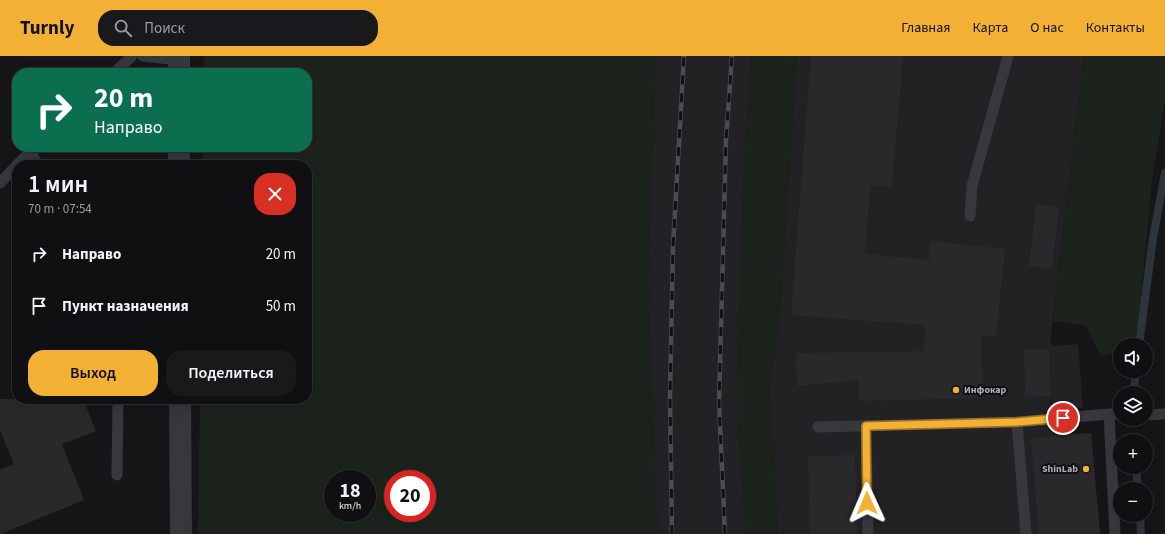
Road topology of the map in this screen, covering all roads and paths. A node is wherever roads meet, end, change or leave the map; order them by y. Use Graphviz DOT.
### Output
graph roads {
  1 [pos="132,56"];
  2 [pos="143,56"];
  3 [pos="1008,56"];
  4 [pos="178,63"];
  5 [pos="119,68"];
  6 [pos="30,152"];
  7 [pos="22,160"];
  8 [pos="12,170"];
  9 [pos="0,183"];
  10 [pos="970,216"];
  11 [pos="118,404"];
  12 [pos="180,404"];
  13 [pos="1113,414"];
  14 [pos="1165,414"];
  15 [pos="1153,415"];
  16 [pos="1017,422"];
  17 [pos="866,426"];
  18 [pos="1114,426"];
  19 [pos="818,427"];
  20 [pos="118,475"];
  21 [pos="181,534"];
  22 [pos="868,534"];
  23 [pos="1026,534"];
  24 [pos="1115,534"];
  1 -- 5 [label="lane"];
  2 -- 4 [label="lane"];
  3 -- 10 [label="lane"];
  6 -- 7 [label="lane"];
  8 -- 9 [label="lane"];
  11 -- 20 [label="lane"];
  12 -- 21 [label="street"];
  13 -- 16 [label="lane"];
  14 -- 15 [label="lane"];
  16 -- 17 [label="lane"];
  16 -- 23 [label="lane"];
  17 -- 19 [label="lane"];
  17 -- 22 [label="lane"];
  18 -- 24 [label="lane"];
}
